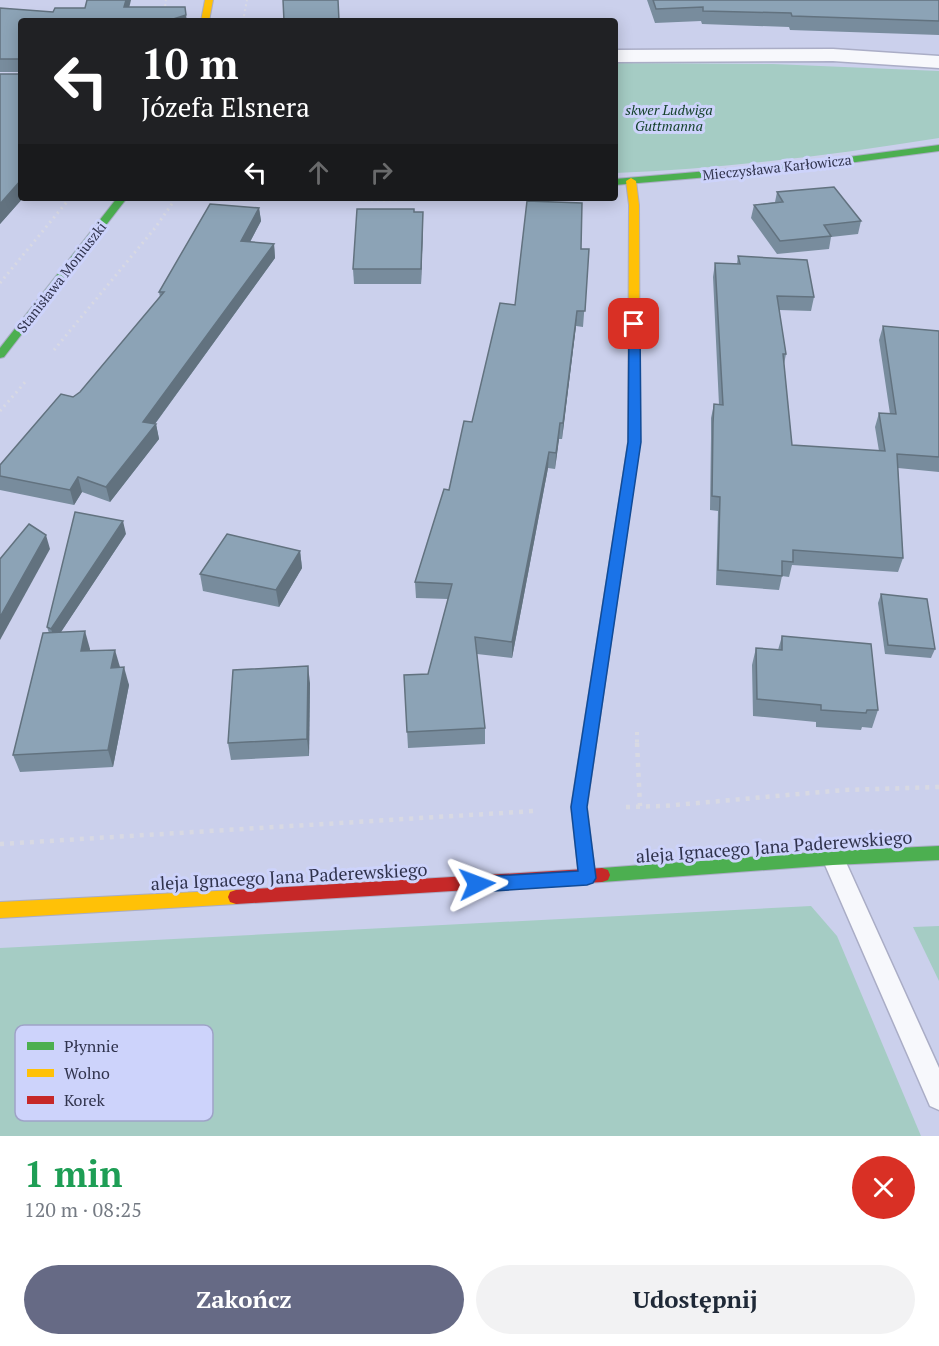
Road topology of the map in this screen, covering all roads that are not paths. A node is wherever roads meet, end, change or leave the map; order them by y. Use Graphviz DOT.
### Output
graph roads {
  1 [pos="208,0"];
  2 [pos="205,18"];
  3 [pos="618,56"];
  4 [pos="939,62"];
  5 [pos="939,148"];
  6 [pos="631,181"];
  7 [pos="618,182"];
  8 [pos="120,201"];
  9 [pos="0,355"];
  10 [pos="939,853"];
  11 [pos="833,858"];
  12 [pos="587,878"];
  13 [pos="0,910"];
  14 [pos="939,1097"];
  1 -- 2 [label="street"];
  3 -- 4 [label="street"];
  5 -- 6 [label="street, Mieczysława Karłowicza"];
  6 -- 7 [label="street, Mieczysława Karłowicza"];
  6 -- 12 [label="street"];
  8 -- 9 [label="street, Stanisława Moniuszki"];
  10 -- 11 [label="street, aleja Ignacego Jana Paderewskiego"];
  11 -- 12 [label="street, aleja Ignacego Jana Paderewskiego"];
  11 -- 14 [label="lane"];
  12 -- 13 [label="street, aleja Ignacego Jana Paderewskiego"];
}
